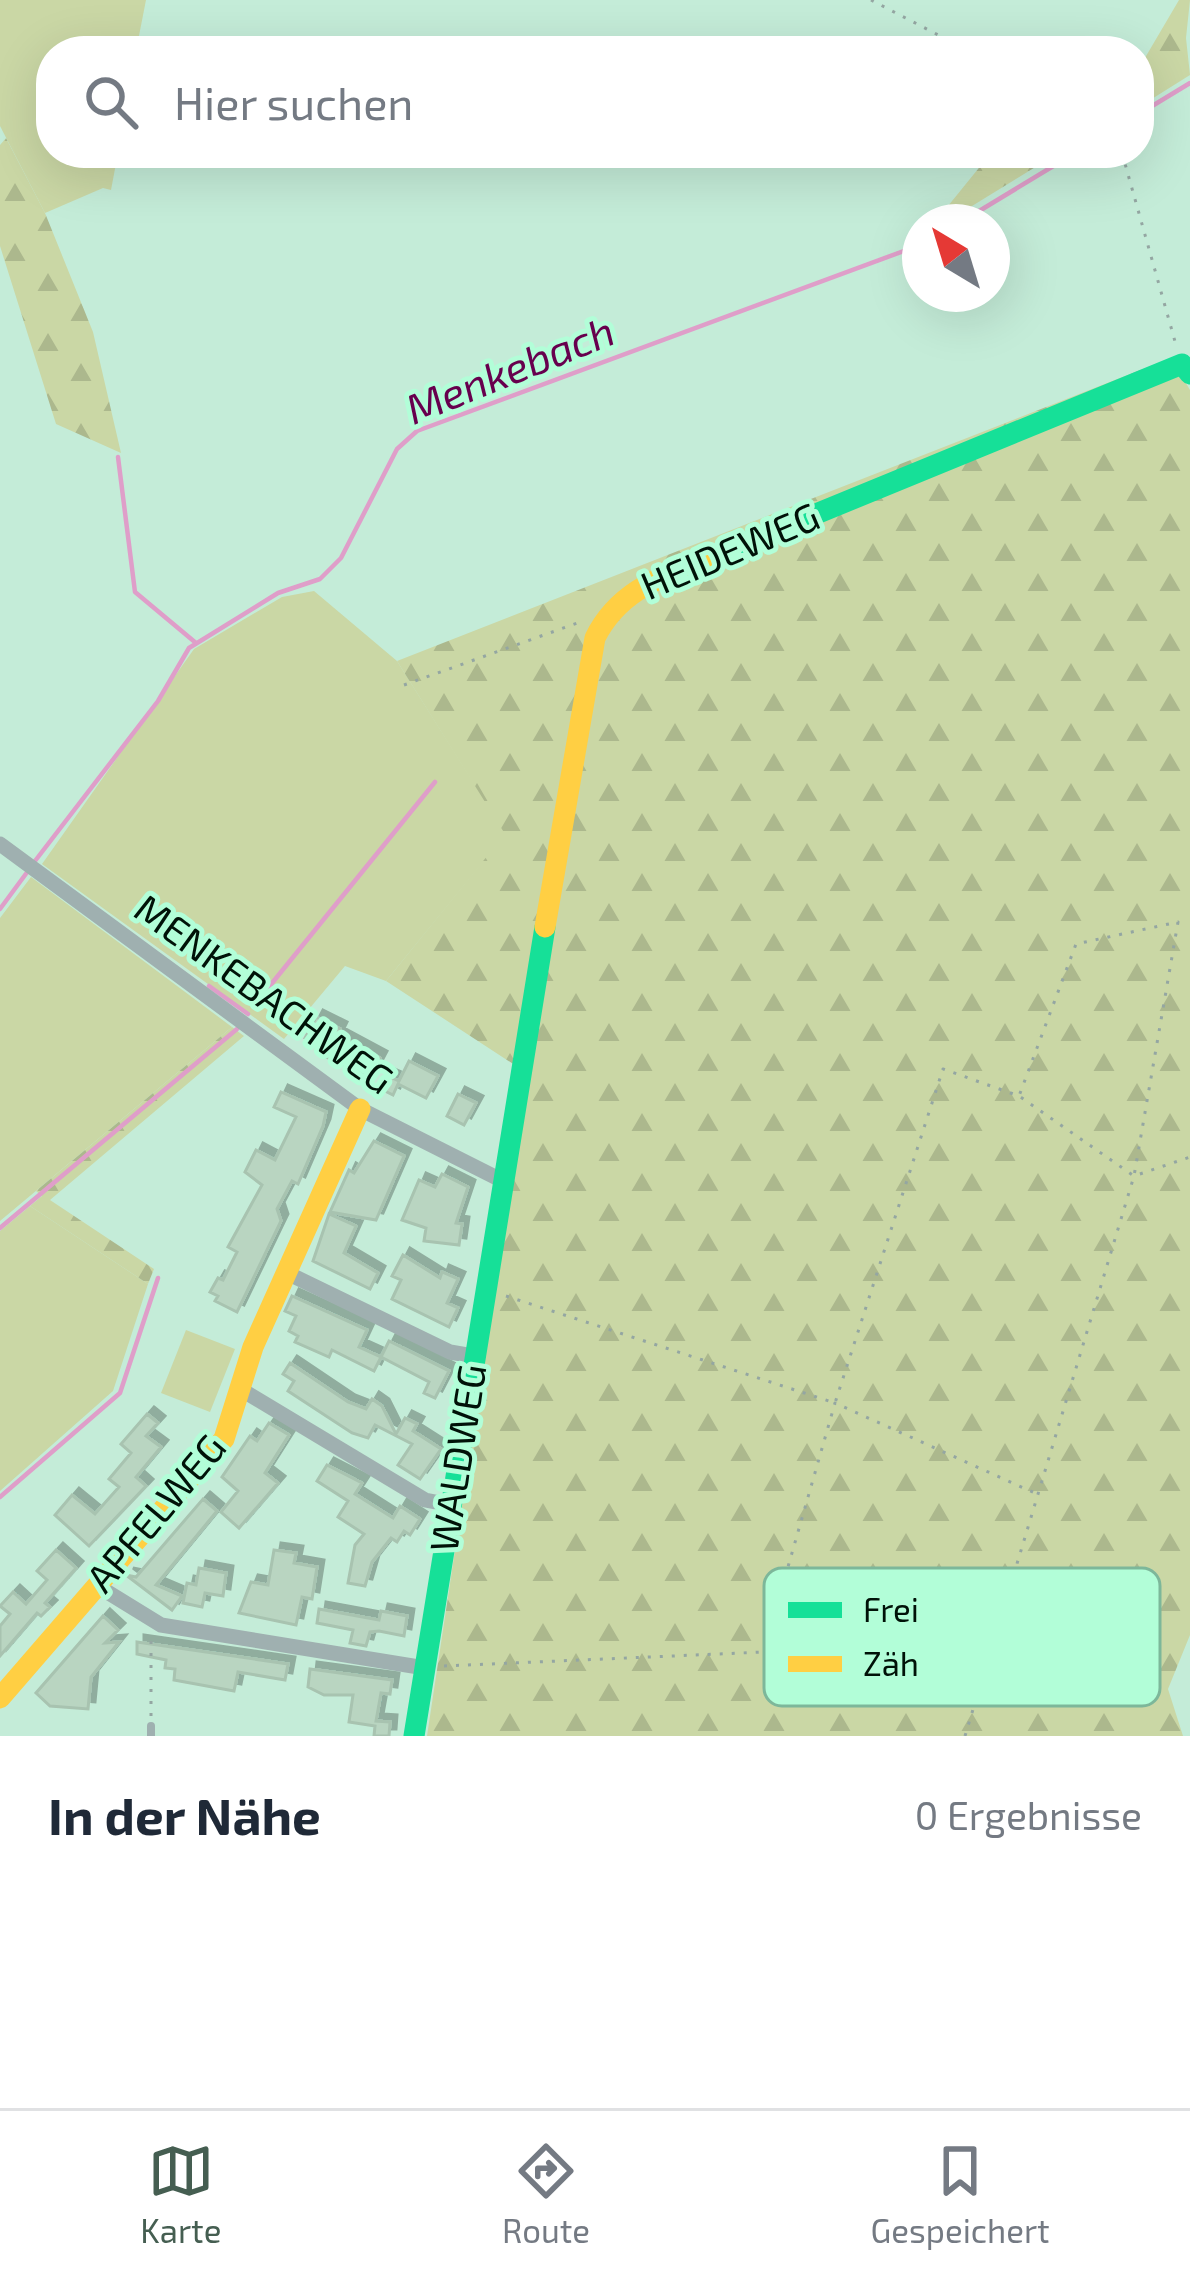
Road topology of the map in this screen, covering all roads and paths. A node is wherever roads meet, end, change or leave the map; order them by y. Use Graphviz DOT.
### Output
graph roads {
  1 [pos="871,0"];
  2 [pos="940,36"];
  3 [pos="1126,168"];
  4 [pos="1186,369"];
  5 [pos="602,620"];
  6 [pos="404,685"];
  7 [pos="0,844"];
  8 [pos="1178,922"];
  9 [pos="1190,924"];
  10 [pos="1019,1096"];
  11 [pos="361,1108"];
  12 [pos="1190,1157"];
  13 [pos="1134,1176"];
  14 [pos="501,1180"];
  15 [pos="287,1273"];
  16 [pos="484,1288"];
  17 [pos="473,1356"];
  18 [pos="242,1390"];
  19 [pos="835,1402"];
  20 [pos="1037,1493"];
  21 [pos="451,1505"];
  22 [pos="788,1568"];
  23 [pos="1015,1568"];
  24 [pos="96,1586"];
  25 [pos="151,1622"];
  26 [pos="764,1649"];
  27 [pos="425,1668"];
  28 [pos="0,1698"];
  29 [pos="974,1706"];
  30 [pos="151,1731"];
  31 [pos="415,1736"];
  32 [pos="965,1736"];
  1 -- 2 [label="path"];
  3 -- 4 [label="path"];
  4 -- 5 [label="street, HEIDEWEG"];
  5 -- 6 [label="path"];
  5 -- 14 [label="street, HEIDEWEG"];
  7 -- 11 [label="street, MENKEBACHWEG"];
  8 -- 9 [label="path"];
  8 -- 10 [label="path"];
  8 -- 13 [label="path"];
  10 -- 13 [label="path"];
  10 -- 19 [label="path"];
  11 -- 14 [label="street, MENKEBACHWEG"];
  11 -- 15 [label="street, APFELWEG"];
  12 -- 13 [label="path"];
  13 -- 20 [label="path"];
  14 -- 16 [label="street, WALDWEG"];
  15 -- 17 [label="street"];
  15 -- 18 [label="street, APFELWEG"];
  16 -- 17 [label="street, WALDWEG"];
  16 -- 19 [label="path"];
  17 -- 21 [label="street, WALDWEG"];
  18 -- 21 [label="street"];
  18 -- 24 [label="street, APFELWEG"];
  19 -- 20 [label="path"];
  19 -- 22 [label="path"];
  20 -- 23 [label="path"];
  21 -- 27 [label="street, WALDWEG"];
  24 -- 25 [label="street"];
  24 -- 28 [label="street, APFELWEG"];
  25 -- 27 [label="street"];
  25 -- 30 [label="path"];
  26 -- 27 [label="path"];
  27 -- 31 [label="street, WALDWEG"];
  29 -- 32 [label="path"];
}
